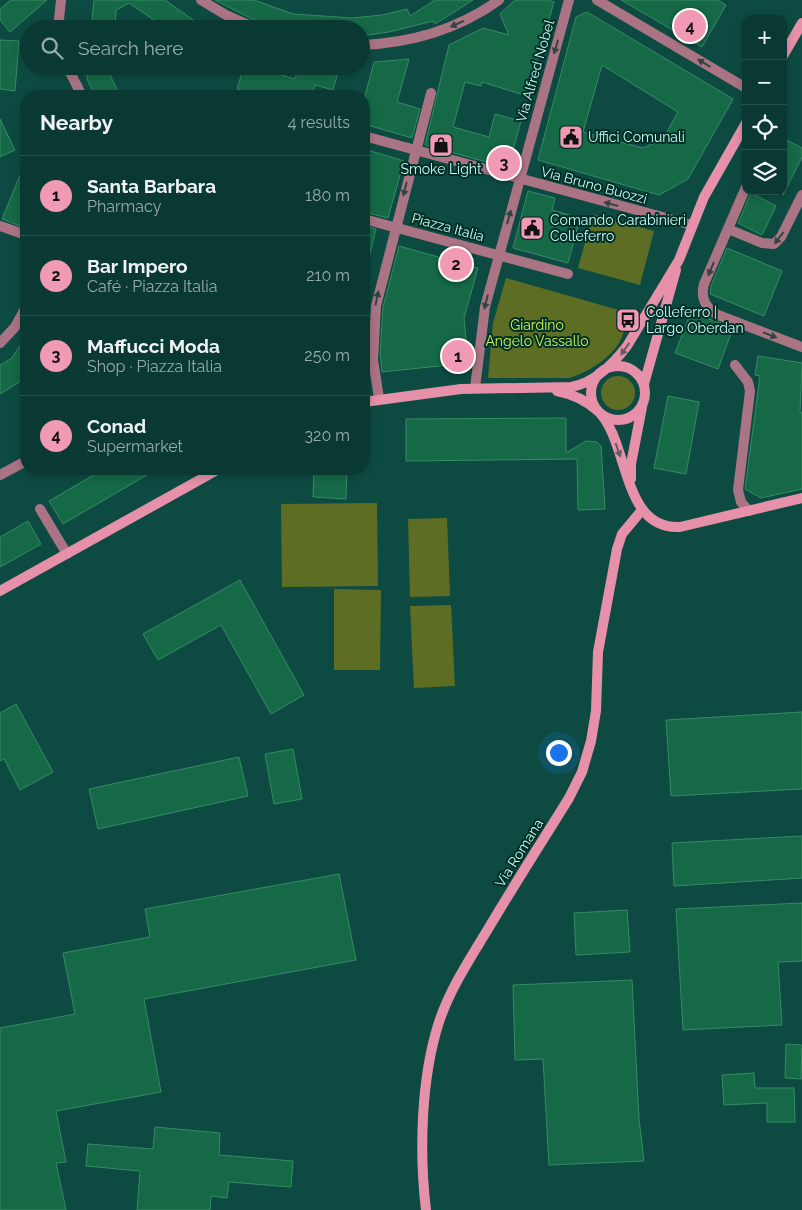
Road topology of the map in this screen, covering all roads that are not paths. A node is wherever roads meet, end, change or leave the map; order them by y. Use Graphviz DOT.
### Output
graph roads {
  1 [pos="61,0"];
  2 [pos="201,0"];
  3 [pos="500,0"];
  4 [pos="569,0"];
  5 [pos="597,0"];
  6 [pos="59,20"];
  7 [pos="237,20"];
  8 [pos="802,23"];
  9 [pos="370,44"];
  10 [pos="787,49"];
  11 [pos="72,75"];
  12 [pos="742,86"];
  13 [pos="79,90"];
  14 [pos="431,93"];
  15 [pos="742,130"];
  16 [pos="370,138"];
  17 [pos="415,150"];
  18 [pos="518,179"];
  19 [pos="742,195"];
  20 [pos="802,195"];
  21 [pos="370,220"];
  22 [pos="692,225"];
  23 [pos="0,226"];
  24 [pos="396,227"];
  25 [pos="728,229"];
  26 [pos="20,233"];
  27 [pos="498,254"];
  28 [pos="678,260"];
  29 [pos="568,274"];
  30 [pos="20,318"];
  31 [pos="0,343"];
  32 [pos="802,347"];
  33 [pos="735,365"];
  34 [pos="604,370"];
  35 [pos="644,384"];
  36 [pos="532,387"];
  37 [pos="475,388"];
  38 [pos="379,398"];
  39 [pos="370,400"];
  40 [pos="642,407"];
  41 [pos="599,412"];
  42 [pos="20,463"];
  43 [pos="0,475"];
  44 [pos="208,475"];
  45 [pos="631,490"];
  46 [pos="802,498"];
  47 [pos="40,508"];
  48 [pos="642,510"];
  49 [pos="749,512"];
  50 [pos="67,554"];
  51 [pos="0,591"];
  52 [pos="426,1210"];
  1 -- 6 [label="street"];
  2 -- 7 [label="street"];
  3 -- 9 [label="street, one-way"];
  4 -- 18 [label="street, Via Alfred Nobel, one-way"];
  12 -- 5 [label="street, one-way"];
  8 -- 10 [label="main road"];
  11 -- 13 [label="street"];
  14 -- 17 [label="street, Piazza Italia"];
  15 -- 22 [label="main road"];
  16 -- 17 [label="street"];
  17 -- 18 [label="street"];
  17 -- 24 [label="street, Piazza Italia, one-way"];
  22 -- 18 [label="street, Via Bruno Buozzi, one-way"];
  27 -- 18 [label="street, Piazza Italia, one-way"];
  19 -- 25 [label="street"];
  20 -- 25 [label="street, one-way"];
  21 -- 24 [label="street"];
  22 -- 28 [label="main road"];
  23 -- 26 [label="street"];
  24 -- 27 [label="street, Piazza Italia"];
  38 -- 24 [label="street, one-way"];
  25 -- 32 [label="street, one-way"];
  27 -- 29 [label="street"];
  27 -- 37 [label="street, one-way"];
  28 -- 34 [label="main road, one-way"];
  28 -- 35 [label="main road"];
  30 -- 31 [label="street"];
  33 -- 49 [label="street"];
  34 -- 35 [label="main road"];
  34 -- 36 [label="main road"];
  34 -- 41 [label="main road"];
  35 -- 40 [label="main road"];
  36 -- 37 [label="main road"];
  36 -- 41 [label="main road"];
  37 -- 38 [label="main road"];
  38 -- 39 [label="main road"];
  40 -- 41 [label="main road"];
  40 -- 45 [label="main road"];
  41 -- 45 [label="main road, one-way"];
  42 -- 43 [label="street"];
  44 -- 50 [label="main road"];
  45 -- 48 [label="main road"];
  46 -- 49 [label="main road"];
  47 -- 50 [label="street"];
  48 -- 49 [label="main road"];
  48 -- 52 [label="main road, Via Romana"];
  50 -- 51 [label="main road"];
}
